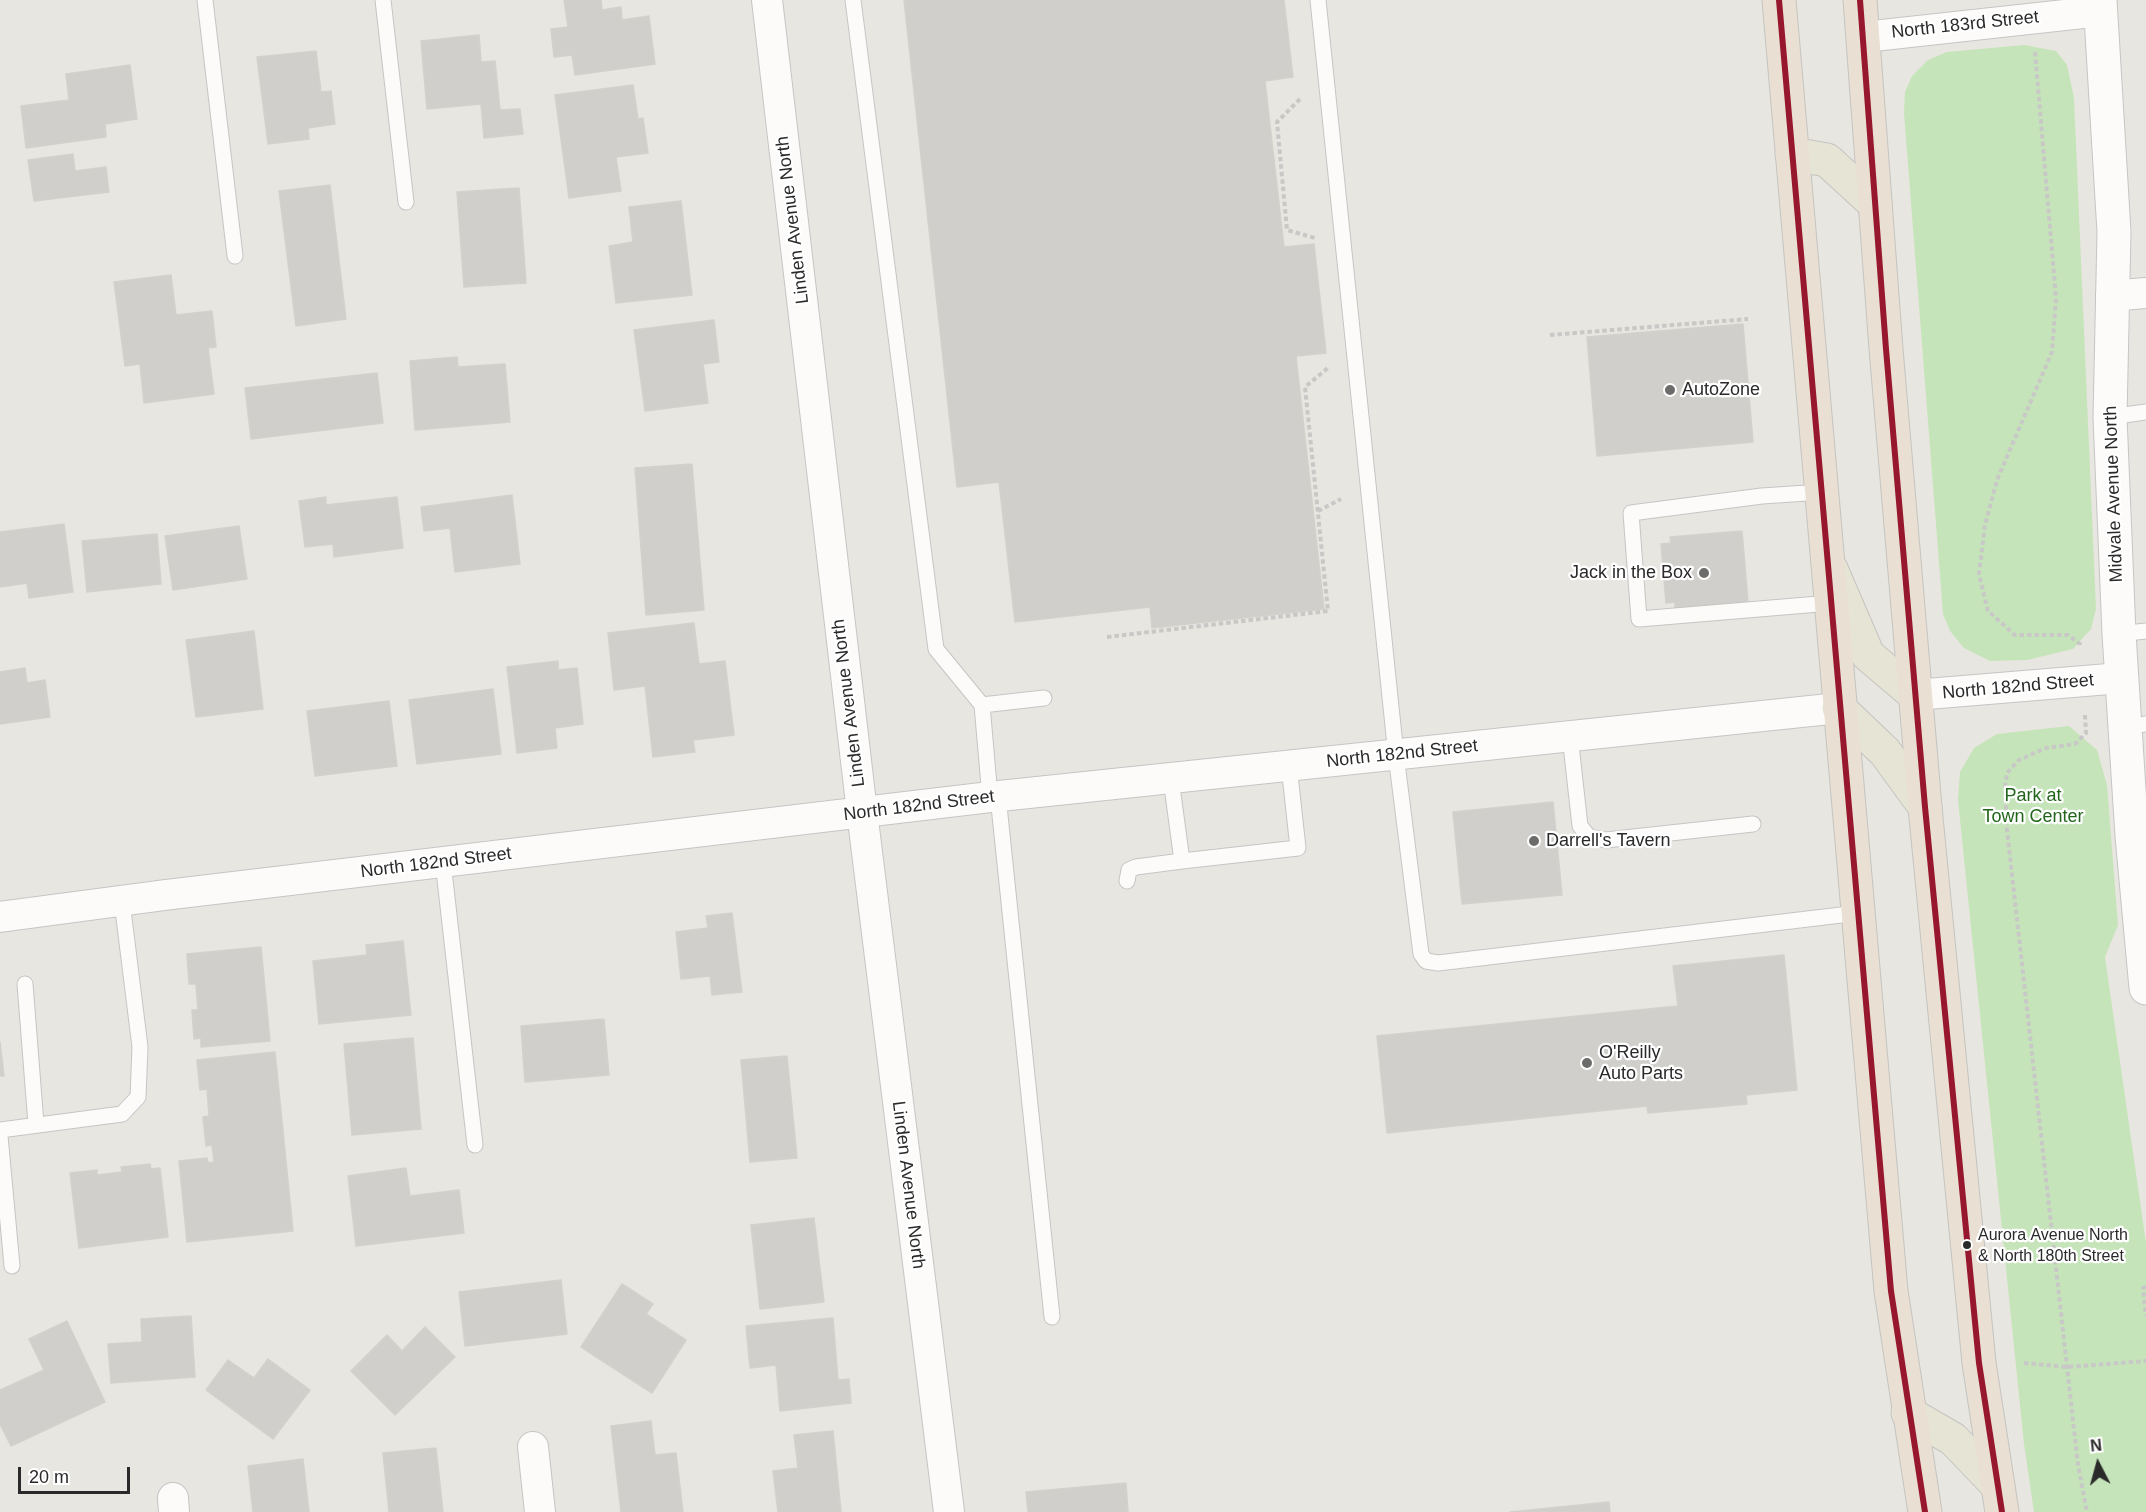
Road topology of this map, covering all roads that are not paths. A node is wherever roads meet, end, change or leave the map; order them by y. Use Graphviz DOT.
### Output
graph roads {
  1 [pos="205,0"];
  2 [pos="383,0"];
  3 [pos="767,0"];
  4 [pos="854,0"];
  5 [pos="1318,0"];
  6 [pos="1779,0"];
  7 [pos="1860,0"];
  8 [pos="2101,5"];
  9 [pos="1864,37"];
  10 [pos="1792,154"];
  11 [pos="406,202"];
  12 [pos="1875,204"];
  13 [pos="235,256"];
  14 [pos="2146,293"];
  15 [pos="2111,296"];
  16 [pos="2146,412"];
  17 [pos="2110,417"];
  18 [pos="1822,492"];
  19 [pos="1828,562"];
  20 [pos="1831,603"];
  21 [pos="2133,633"];
  22 [pos="2121,678"];
  23 [pos="1915,695"];
  24 [pos="1044,698"];
  25 [pos="982,705"];
  26 [pos="1839,708"];
  27 [pos="2135,725"];
  28 [pos="1570,736"];
  29 [pos="1396,755"];
  30 [pos="1289,766"];
  31 [pos="1171,779"];
  32 [pos="994,797"];
  33 [pos="1925,807"];
  34 [pos="861,812"];
  35 [pos="1753,824"];
  36 [pos="2139,835"];
  37 [pos="1182,861"];
  38 [pos="443,862"];
  39 [pos="1127,881"];
  40 [pos="122,902"];
  41 [pos="1858,914"];
  42 [pos="0,917"];
  43 [pos="25,984"];
  44 [pos="2146,988"];
  45 [pos="36,1125"];
  46 [pos="0,1130"];
  47 [pos="0,1136"];
  48 [pos="475,1145"];
  49 [pos="12,1266"];
  50 [pos="1052,1317"];
  51 [pos="1908,1413"];
  52 [pos="533,1447"];
  53 [pos="2000,1499"];
  54 [pos="540,1512"];
  55 [pos="949,1512"];
  56 [pos="1925,1512"];
  1 -- 13 [label="lane"];
  2 -- 11 [label="lane"];
  3 -- 34 [label="street, Linden Avenue North"];
  4 -- 25 [label="lane"];
  5 -- 29 [label="lane"];
  6 -- 10 [label="highway"];
  7 -- 9 [label="highway"];
  8 -- 9 [label="street, North 183rd Street"];
  8 -- 15 [label="street, Midvale Avenue North"];
  9 -- 12 [label="highway"];
  10 -- 12 [label="main road"];
  10 -- 18 [label="highway"];
  12 -- 23 [label="highway"];
  14 -- 15 [label="street"];
  15 -- 17 [label="street, Midvale Avenue North"];
  16 -- 17 [label="lane"];
  17 -- 21 [label="street, Midvale Avenue North"];
  18 -- 19 [label="highway"];
  18 -- 20 [label="lane"];
  19 -- 20 [label="highway"];
  19 -- 23 [label="main road"];
  20 -- 26 [label="highway"];
  21 -- 22 [label="street, Midvale Avenue North"];
  22 -- 23 [label="street, North 182nd Street"];
  22 -- 27 [label="street, Midvale Avenue North"];
  23 -- 33 [label="highway"];
  24 -- 25 [label="lane"];
  25 -- 32 [label="lane"];
  26 -- 28 [label="street, North 182nd Street"];
  26 -- 33 [label="main road"];
  26 -- 41 [label="highway"];
  27 -- 36 [label="street, Midvale Avenue North"];
  28 -- 29 [label="street, North 182nd Street"];
  28 -- 35 [label="lane"];
  29 -- 30 [label="street, North 182nd Street"];
  29 -- 41 [label="lane"];
  30 -- 31 [label="street, North 182nd Street"];
  30 -- 37 [label="lane"];
  31 -- 32 [label="street, North 182nd Street"];
  31 -- 37 [label="lane"];
  32 -- 34 [label="street, North 182nd Street"];
  32 -- 50 [label="lane"];
  33 -- 53 [label="highway"];
  34 -- 38 [label="street, North 182nd Street"];
  34 -- 55 [label="street, Linden Avenue North"];
  36 -- 44 [label="street, Midvale Avenue North"];
  37 -- 39 [label="lane"];
  38 -- 40 [label="street, North 182nd Street"];
  38 -- 48 [label="lane"];
  40 -- 42 [label="street, North 182nd Street"];
  40 -- 45 [label="lane"];
  41 -- 51 [label="highway"];
  43 -- 45 [label="lane"];
  45 -- 46 [label="lane"];
  47 -- 49 [label="lane"];
  51 -- 53 [label="main road"];
  51 -- 56 [label="highway"];
  52 -- 54 [label="street"];
}
